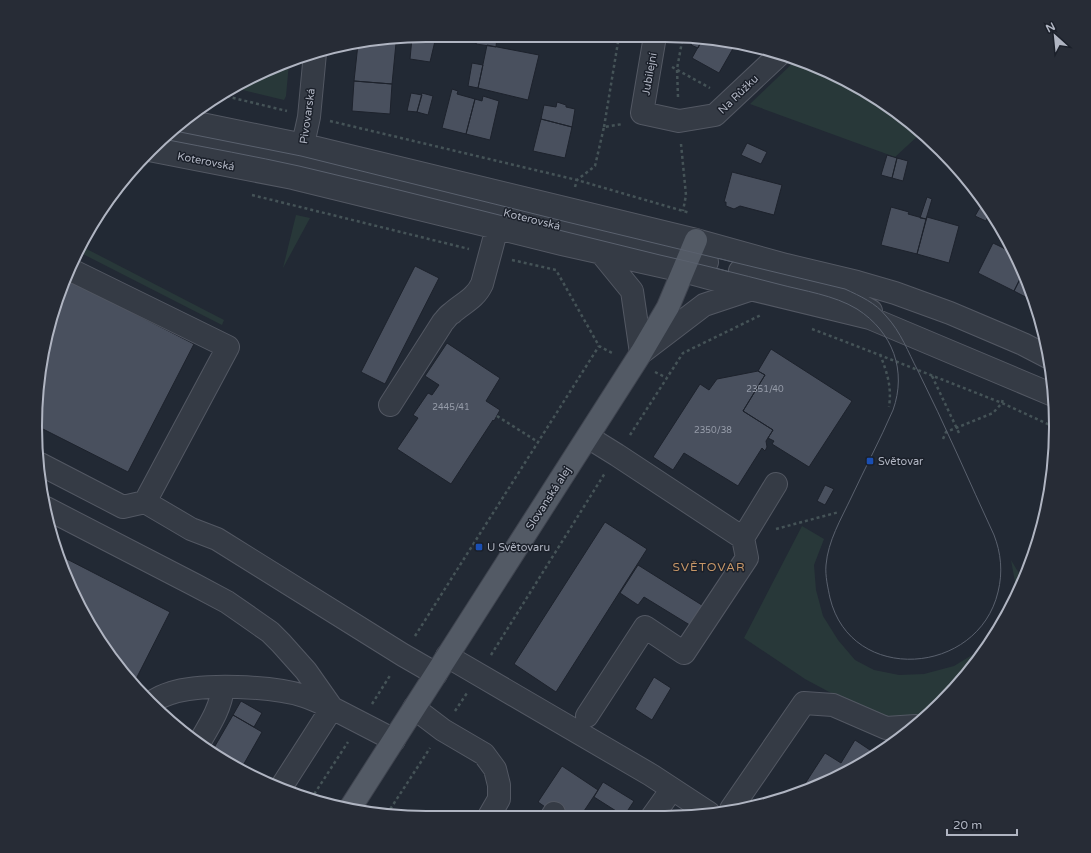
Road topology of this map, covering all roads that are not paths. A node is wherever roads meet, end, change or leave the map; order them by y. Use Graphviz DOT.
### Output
graph roads {
  1 [pos="654,45"];
  2 [pos="775,58"];
  3 [pos="314,59"];
  4 [pos="642,113"];
  5 [pos="191,122"];
  6 [pos="174,136"];
  7 [pos="159,151"];
  8 [pos="299,161"];
  9 [pos="497,228"];
  10 [pos="601,253"];
  11 [pos="690,256"];
  12 [pos="74,272"];
  13 [pos="752,289"];
  14 [pos="886,324"];
  15 [pos="1043,354"];
  16 [pos="638,358"];
  17 [pos="1047,393"];
  18 [pos="390,405"];
  19 [pos="588,437"];
  20 [pos="44,466"];
  21 [pos="776,484"];
  22 [pos="145,502"];
  23 [pos="51,511"];
  24 [pos="743,538"];
  25 [pos="447,656"];
  26 [pos="436,674"];
  27 [pos="223,687"];
  28 [pos="157,700"];
  29 [pos="332,708"];
  30 [pos="414,708"];
  31 [pos="587,716"];
  32 [pos="905,727"];
  33 [pos="201,738"];
  34 [pos="394,740"];
  35 [pos="283,784"];
  36 [pos="672,789"];
  37 [pos="353,804"];
  38 [pos="734,805"];
  39 [pos="703,809"];
  40 [pos="492,811"];
  41 [pos="656,811"];
  1 -- 4 [label="street, Jubilejní"];
  2 -- 4 [label="street, Na Růžku"];
  3 -- 8 [label="street, Pivovarská"];
  5 -- 8 [label="street, Koterovská"];
  6 -- 8 [label="street, Koterovská"];
  7 -- 8 [label="street, Koterovská"];
  8 -- 9 [label="street, Koterovská"];
  8 -- 11 [label="street, Koterovská"];
  8 -- 11 [label="street, Koterovská"];
  9 -- 10 [label="street, Koterovská"];
  9 -- 18 [label="street"];
  10 -- 11 [label="street, Koterovská"];
  10 -- 16 [label="street"];
  11 -- 13 [label="street"];
  11 -- 14 [label="street, Koterovská"];
  11 -- 15 [label="street"];
  11 -- 16 [label="main road, Slovanská alej"];
  12 -- 22 [label="street"];
  13 -- 14 [label="street"];
  13 -- 16 [label="street"];
  14 -- 17 [label="street"];
  16 -- 19 [label="main road, Slovanská alej"];
  19 -- 24 [label="street"];
  19 -- 25 [label="main road, Slovanská alej"];
  20 -- 22 [label="street"];
  21 -- 24 [label="street"];
  22 -- 26 [label="street"];
  23 -- 29 [label="street"];
  24 -- 31 [label="street"];
  25 -- 26 [label="main road, Slovanská alej"];
  25 -- 36 [label="street"];
  26 -- 30 [label="main road, Slovanská alej"];
  27 -- 28 [label="street"];
  27 -- 29 [label="street"];
  27 -- 33 [label="street"];
  29 -- 34 [label="street"];
  29 -- 35 [label="street"];
  30 -- 34 [label="main road, Slovanská alej"];
  30 -- 40 [label="street"];
  32 -- 38 [label="street"];
  34 -- 37 [label="main road, Slovanská alej"];
  36 -- 39 [label="street"];
  36 -- 41 [label="street"];
}
